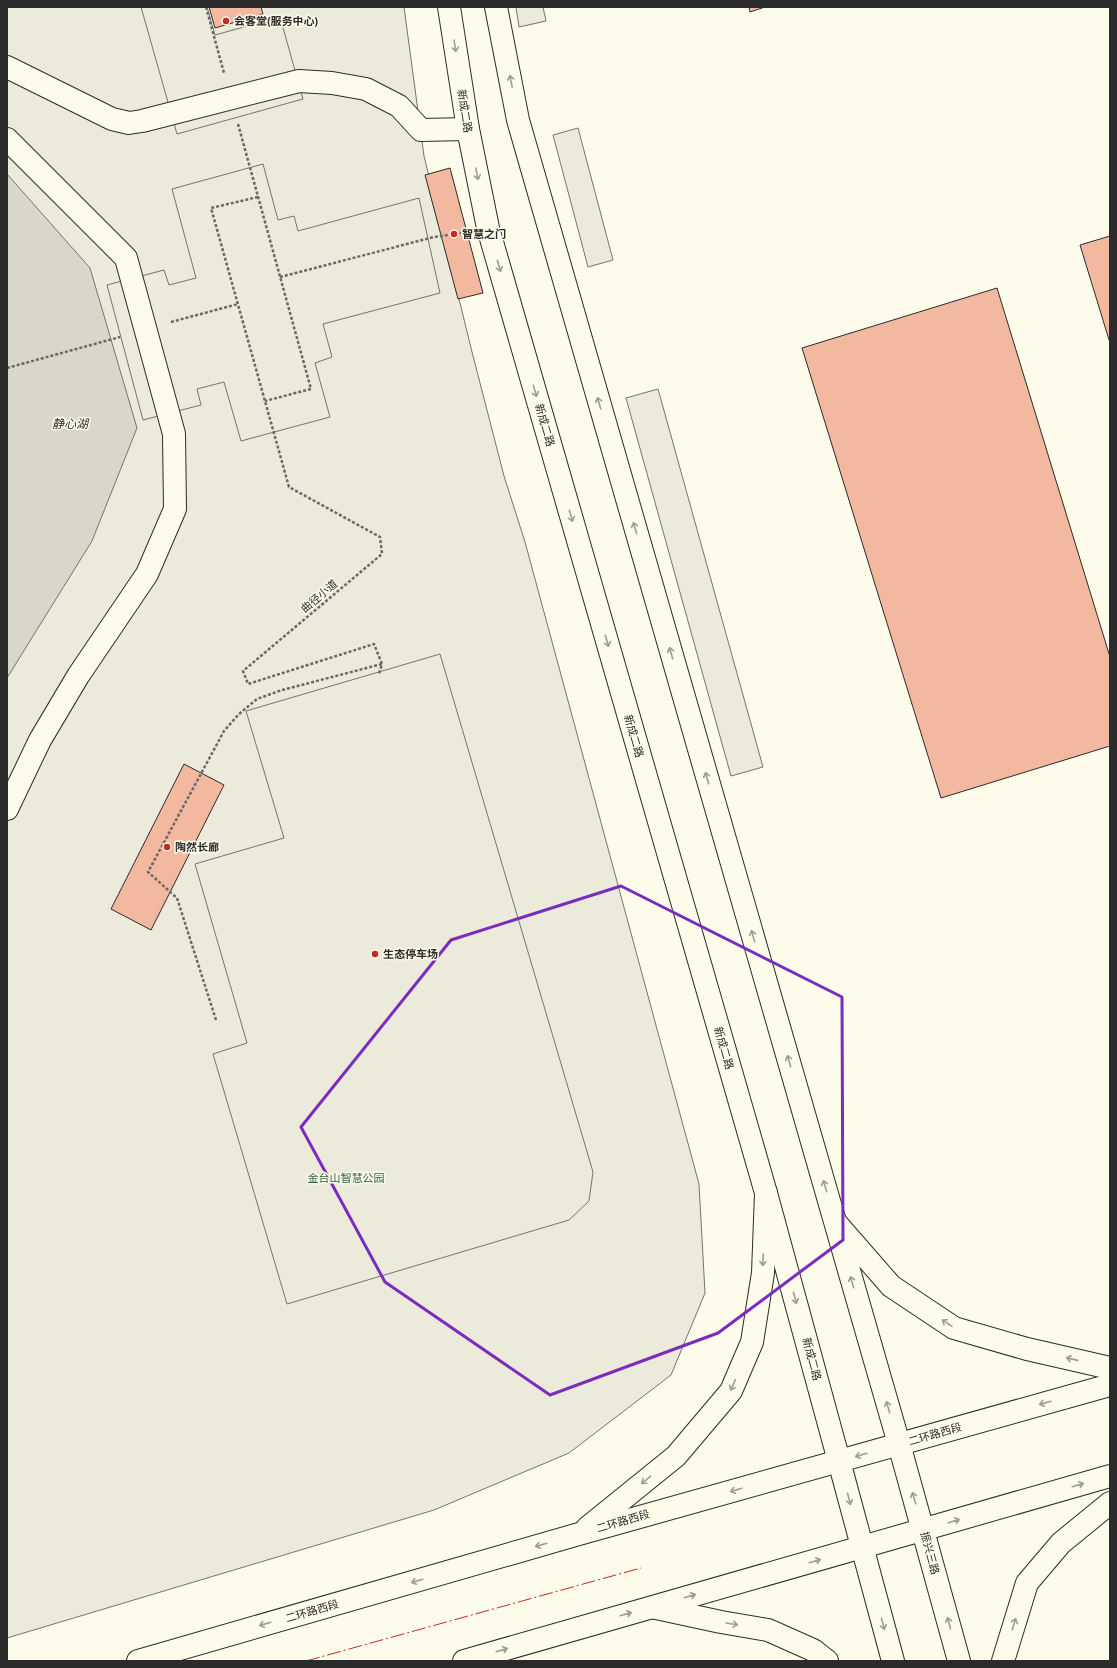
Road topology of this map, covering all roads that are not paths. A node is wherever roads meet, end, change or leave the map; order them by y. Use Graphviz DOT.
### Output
graph roads {
  1 [pos="449,7"];
  2 [pos="496,7"];
  3 [pos="7,67"];
  4 [pos="468,129"];
  5 [pos="7,139"];
  6 [pos="7,809"];
  7 [pos="766,1193"];
  8 [pos="836,1223"];
  9 [pos="1110,1368"];
  10 [pos="1110,1385"];
  11 [pos="899,1444"];
  12 [pos="839,1461"];
  13 [pos="1110,1476"];
  14 [pos="1110,1503"];
  15 [pos="923,1530"];
  16 [pos="579,1534"];
  17 [pos="863,1547"];
  18 [pos="652,1607"];
  19 [pos="138,1661"];
  20 [pos="464,1661"];
  21 [pos="827,1661"];
  22 [pos="893,1661"];
  23 [pos="959,1661"];
  24 [pos="1003,1661"];
  1 -- 4 [label="main road, 新成二路, one-way"];
  8 -- 2 [label="main road, one-way"];
  3 -- 4 [label="main road"];
  4 -- 7 [label="main road, 新成二路, one-way"];
  5 -- 6 [label="main road"];
  7 -- 12 [label="main road, 新成二路, one-way"];
  7 -- 16 [label="main road, one-way"];
  9 -- 8 [label="main road, one-way"];
  11 -- 8 [label="main road, one-way"];
  10 -- 11 [label="main road, 二环路西段, one-way"];
  11 -- 12 [label="main road, 二环路西段, one-way"];
  15 -- 11 [label="main road, 振兴三路, one-way"];
  12 -- 16 [label="main road, 二环路西段, one-way"];
  12 -- 17 [label="main road, one-way"];
  15 -- 13 [label="main road, one-way"];
  24 -- 14 [label="main road, one-way"];
  15 -- 17 [label="main road"];
  23 -- 15 [label="main road, 振兴三路, one-way"];
  16 -- 19 [label="main road, 二环路西段, one-way"];
  18 -- 17 [label="main road, one-way"];
  17 -- 22 [label="main road, one-way"];
  20 -- 18 [label="main road, one-way"];
  18 -- 21 [label="main road, one-way"];
}
